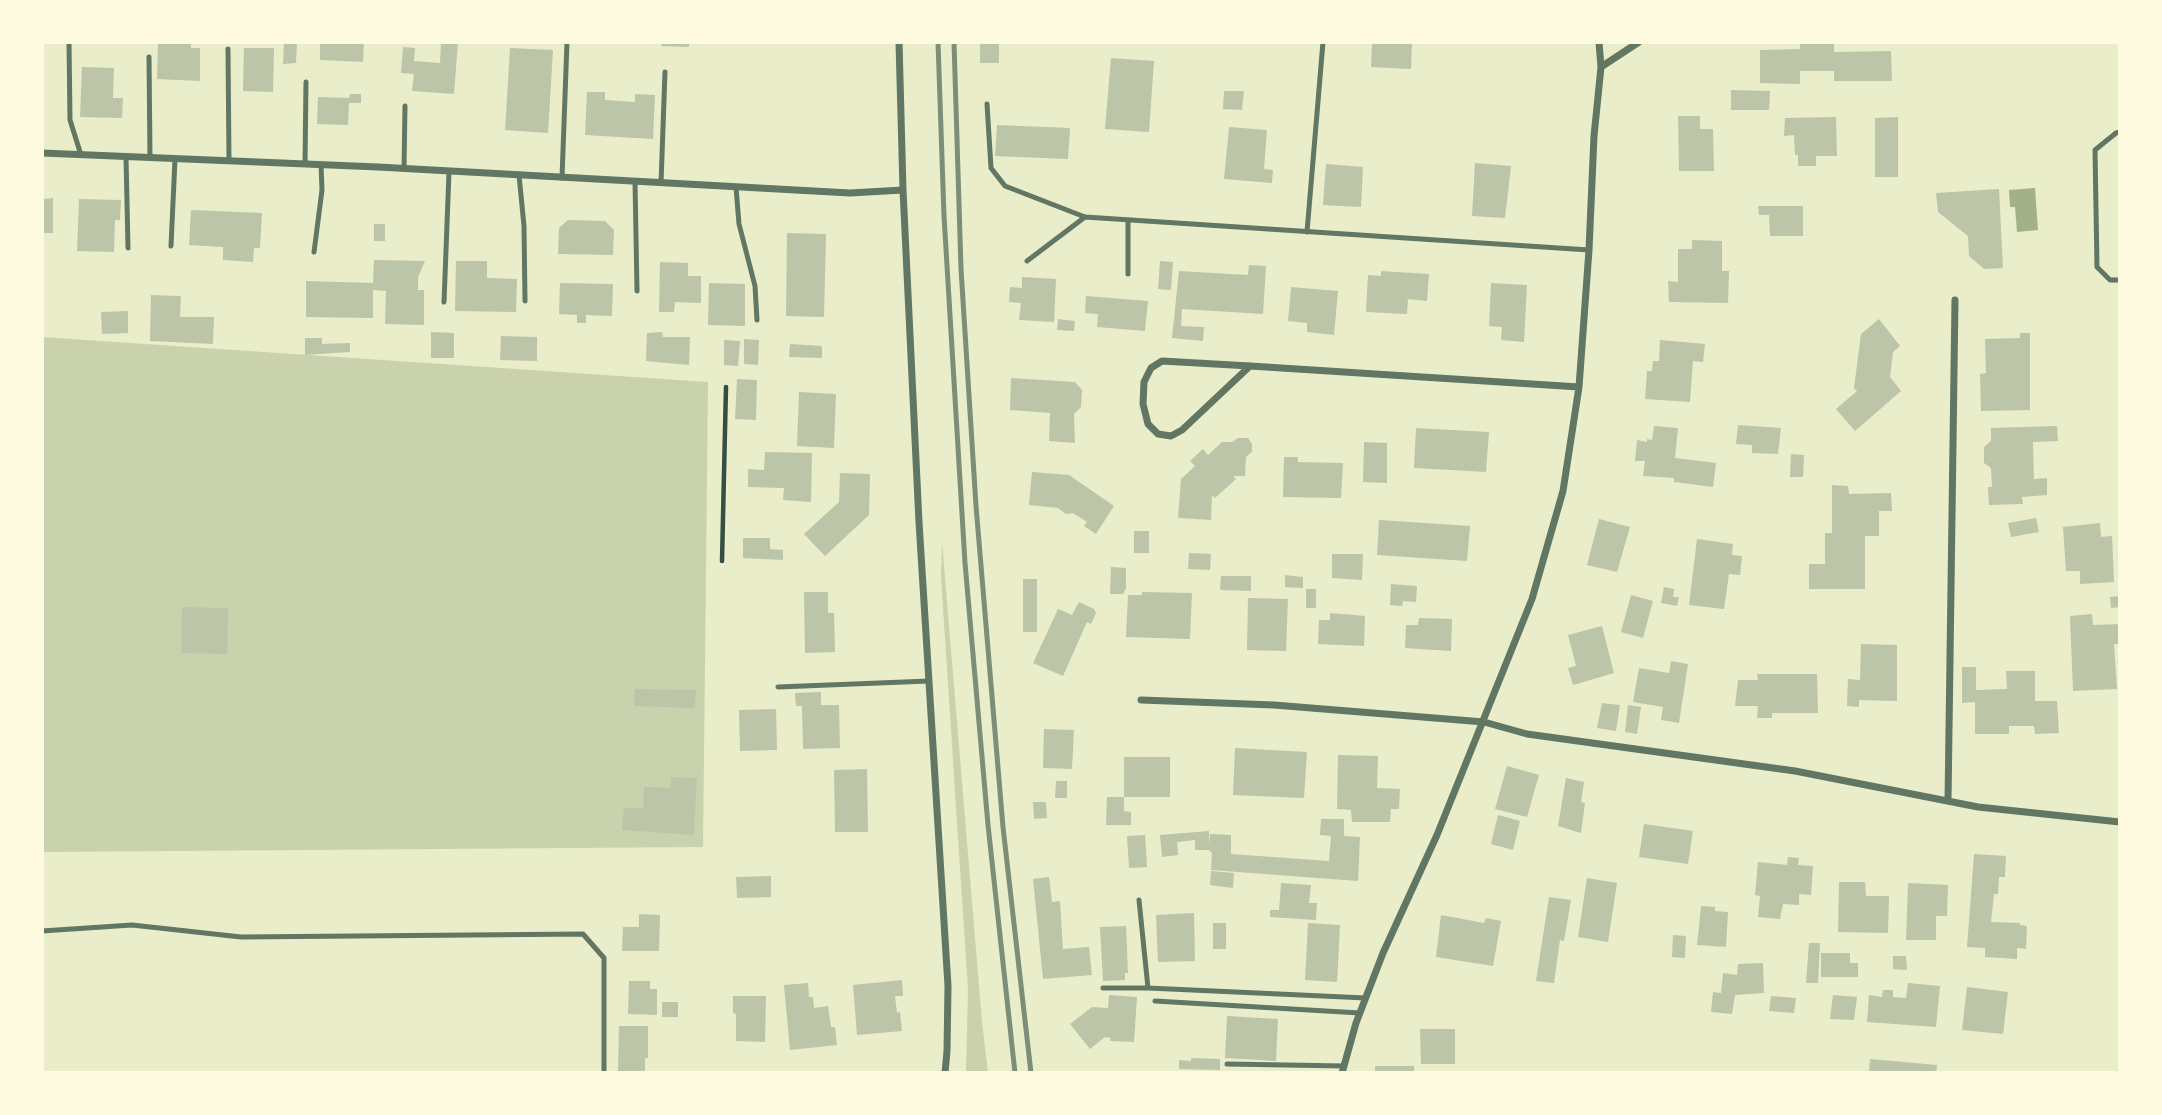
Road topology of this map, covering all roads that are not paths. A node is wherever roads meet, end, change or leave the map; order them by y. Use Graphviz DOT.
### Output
graph roads {
  1 [pos="69,42"];
  2 [pos="568,42"];
  3 [pos="899,42"];
  4 [pos="1323,42"];
  5 [pos="1599,42"];
  6 [pos="1639,42"];
  7 [pos="228,49"];
  8 [pos="149,57"];
  9 [pos="1601,67"];
  10 [pos="665,72"];
  11 [pos="306,82"];
  12 [pos="987,104"];
  13 [pos="405,106"];
  14 [pos="2120,132"];
  15 [pos="42,153"];
  16 [pos="80,155"];
  17 [pos="126,157"];
  18 [pos="150,158"];
  19 [pos="175,159"];
  20 [pos="229,161"];
  21 [pos="304,164"];
  22 [pos="321,165"];
  23 [pos="404,169"];
  24 [pos="449,172"];
  25 [pos="519,175"];
  26 [pos="562,177"];
  27 [pos="635,181"];
  28 [pos="661,183"];
  29 [pos="736,187"];
  30 [pos="903,190"];
  31 [pos="1085,218"];
  32 [pos="1128,220"];
  33 [pos="1307,232"];
  34 [pos="171,246"];
  35 [pos="128,248"];
  36 [pos="1589,250"];
  37 [pos="314,252"];
  38 [pos="1027,261"];
  39 [pos="1128,274"];
  40 [pos="2120,280"];
  41 [pos="637,291"];
  42 [pos="1955,300"];
  43 [pos="525,301"];
  44 [pos="444,302"];
  45 [pos="757,320"];
  46 [pos="1250,366"];
  47 [pos="1579,387"];
  48 [pos="929,681"];
  49 [pos="778,687"];
  50 [pos="1141,700"];
  51 [pos="1484,722"];
  52 [pos="1948,802"];
  53 [pos="2120,822"];
  54 [pos="1139,900"];
  55 [pos="42,931"];
  56 [pos="1103,988"];
  57 [pos="1148,988"];
  58 [pos="1366,998"];
  59 [pos="1156,1002"];
  60 [pos="1360,1013"];
  61 [pos="1227,1064"];
  62 [pos="1343,1069"];
  63 [pos="604,1073"];
  64 [pos="945,1073"];
  1 -- 16 [label="lane"];
  2 -- 26 [label="lane"];
  3 -- 30 [label="street"];
  4 -- 33 [label="lane"];
  5 -- 9 [label="street"];
  6 -- 9 [label="street"];
  7 -- 20 [label="lane"];
  8 -- 18 [label="lane"];
  9 -- 36 [label="street"];
  10 -- 28 [label="lane"];
  11 -- 21 [label="lane"];
  12 -- 31 [label="lane"];
  13 -- 23 [label="lane"];
  14 -- 40 [label="lane"];
  15 -- 16 [label="street"];
  16 -- 17 [label="street"];
  17 -- 18 [label="street"];
  17 -- 35 [label="lane"];
  18 -- 19 [label="street"];
  19 -- 20 [label="street"];
  19 -- 34 [label="lane"];
  20 -- 21 [label="street"];
  21 -- 22 [label="street"];
  22 -- 23 [label="street"];
  22 -- 37 [label="lane"];
  23 -- 24 [label="street"];
  24 -- 25 [label="street"];
  24 -- 44 [label="lane"];
  25 -- 26 [label="street"];
  25 -- 43 [label="lane"];
  26 -- 27 [label="street"];
  27 -- 28 [label="street"];
  27 -- 41 [label="lane"];
  28 -- 29 [label="street"];
  29 -- 30 [label="street"];
  29 -- 45 [label="lane"];
  30 -- 48 [label="street"];
  31 -- 32 [label="lane"];
  31 -- 38 [label="lane"];
  32 -- 33 [label="lane"];
  32 -- 39 [label="lane"];
  33 -- 36 [label="lane"];
  36 -- 47 [label="street"];
  42 -- 52 [label="street"];
  46 -- 46 [label="street"];
  46 -- 47 [label="street"];
  47 -- 51 [label="street"];
  48 -- 49 [label="lane"];
  48 -- 64 [label="street"];
  50 -- 51 [label="street"];
  51 -- 52 [label="street"];
  51 -- 58 [label="street"];
  52 -- 53 [label="street"];
  54 -- 57 [label="lane"];
  55 -- 63 [label="lane"];
  56 -- 57 [label="lane"];
  57 -- 58 [label="lane"];
  58 -- 60 [label="street"];
  59 -- 60 [label="lane"];
  60 -- 62 [label="street"];
  61 -- 62 [label="lane"];
}
